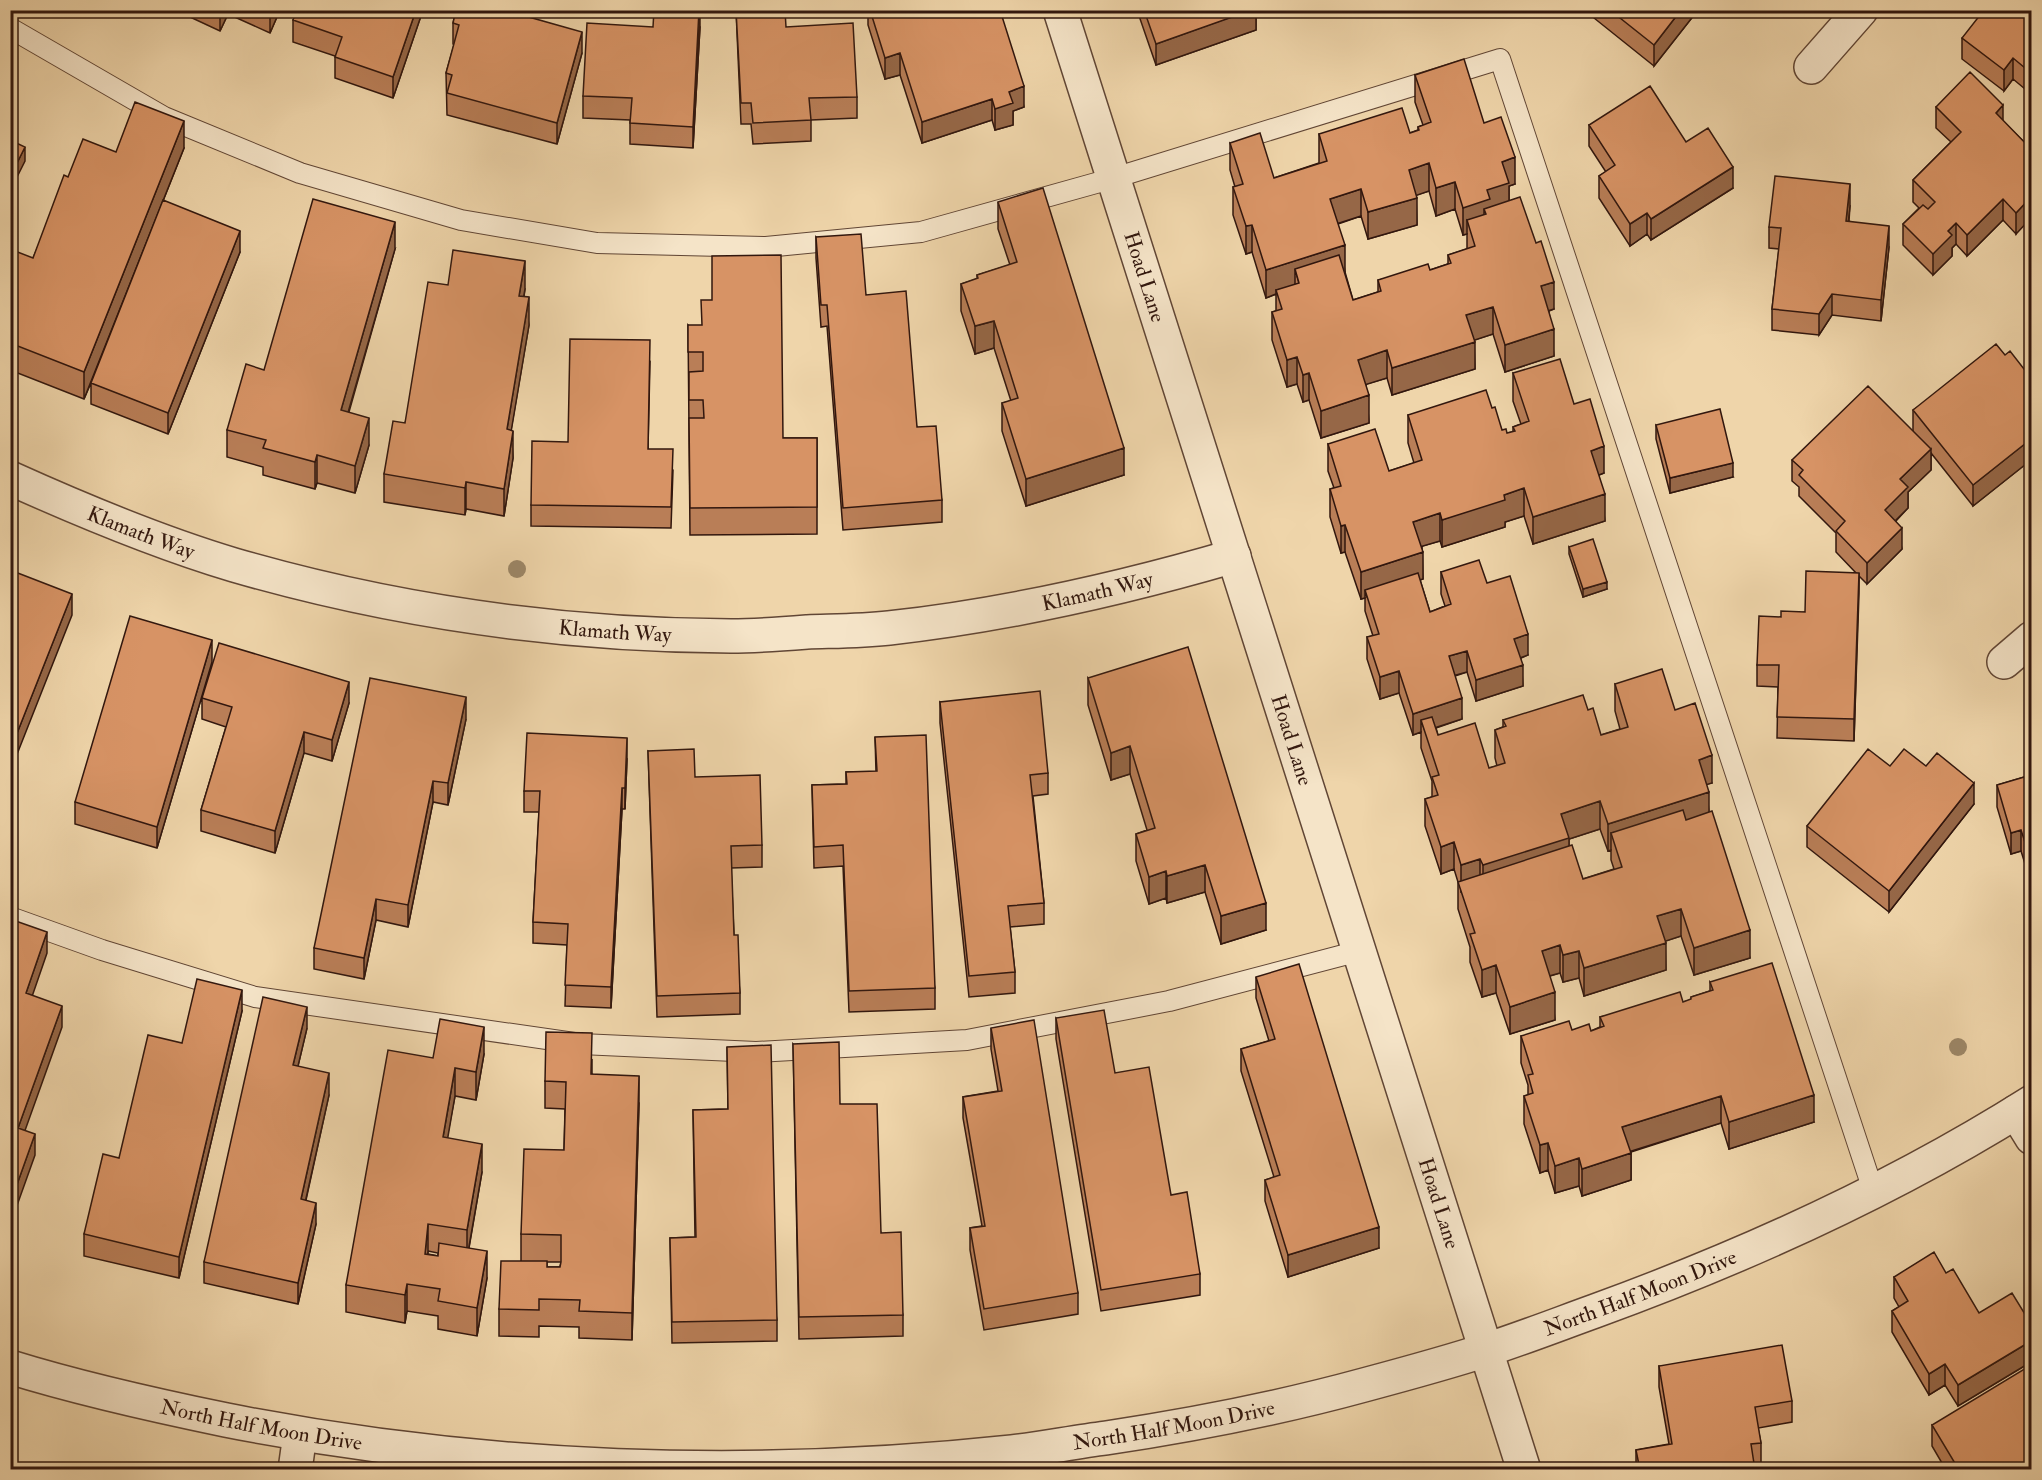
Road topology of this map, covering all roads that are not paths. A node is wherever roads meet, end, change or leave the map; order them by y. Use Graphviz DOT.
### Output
graph roads {
  1 [pos="1060,10"];
  2 [pos="1860,10"];
  3 [pos="10,28"];
  4 [pos="1811,67"];
  5 [pos="1114,178"];
  6 [pos="10,478"];
  7 [pos="1234,556"];
  8 [pos="2031,639"];
  9 [pos="2004,662"];
  10 [pos="10,917"];
  11 [pos="1359,951"];
  12 [pos="2026,1117"];
  13 [pos="1873,1190"];
  14 [pos="1486,1350"];
  15 [pos="10,1367"];
  16 [pos="300,1434"];
  17 [pos="295,1470"];
  18 [pos="1524,1470"];
  1 -- 5 [label="street, Hoad Lane"];
  2 -- 4 [label="street"];
  3 -- 5 [label="lane"];
  5 -- 7 [label="street, Hoad Lane"];
  5 -- 13 [label="lane"];
  6 -- 7 [label="street, Klamath Way"];
  7 -- 11 [label="street, Hoad Lane"];
  8 -- 9 [label="street"];
  10 -- 11 [label="lane"];
  11 -- 14 [label="street, Hoad Lane"];
  12 -- 13 [label="street, North Half Moon Drive"];
  13 -- 14 [label="street, North Half Moon Drive"];
  14 -- 16 [label="street, North Half Moon Drive"];
  14 -- 18 [label="street, Hoad Lane"];
  15 -- 16 [label="street, North Half Moon Drive"];
  16 -- 17 [label="street"];
}
